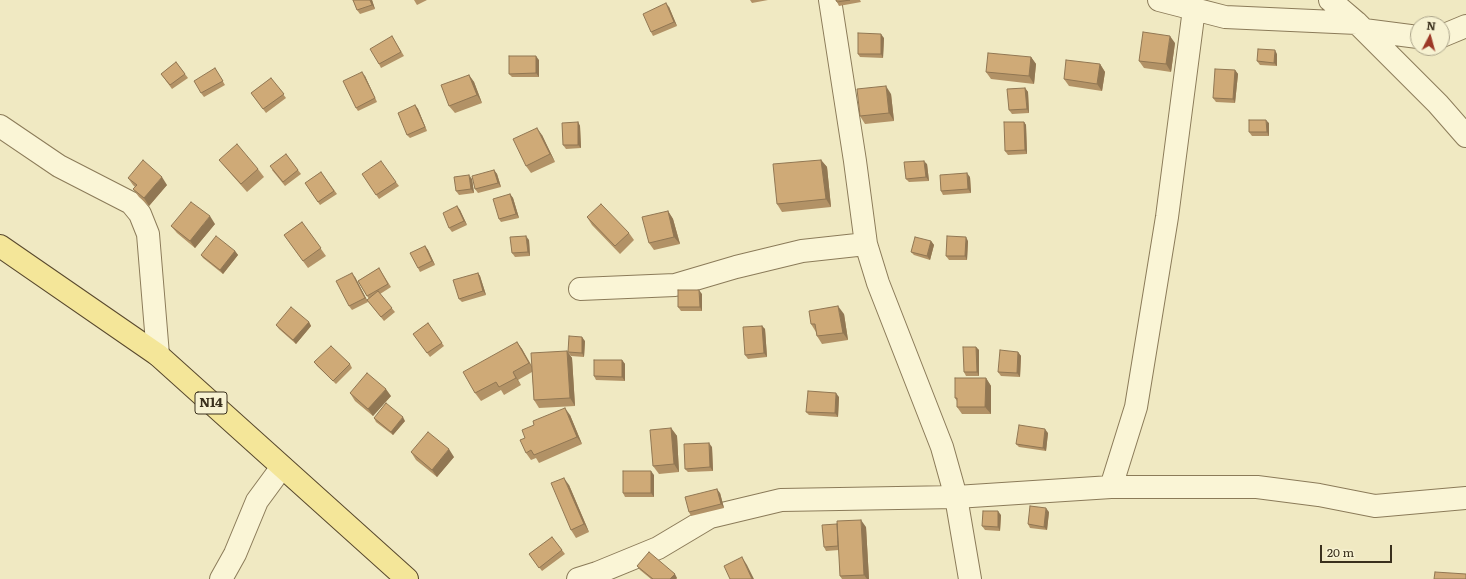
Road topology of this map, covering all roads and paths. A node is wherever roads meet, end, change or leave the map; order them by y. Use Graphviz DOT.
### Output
graph roads {
  1 [pos="830,0"];
  2 [pos="1159,0"];
  3 [pos="1330,0"];
  4 [pos="1194,9"];
  5 [pos="1361,26"];
  6 [pos="1466,26"];
  7 [pos="1450,33"];
  8 [pos="1410,35"];
  9 [pos="0,126"];
  10 [pos="1466,136"];
  11 [pos="866,244"];
  12 [pos="0,246"];
  13 [pos="580,289"];
  14 [pos="158,355"];
  15 [pos="282,467"];
  16 [pos="1111,487"];
  17 [pos="956,497"];
  18 [pos="1466,498"];
  19 [pos="221,579"];
  20 [pos="407,579"];
  21 [pos="578,579"];
  22 [pos="970,579"];
  1 -- 11 [label="street"];
  2 -- 4 [label="street"];
  3 -- 5 [label="street"];
  4 -- 5 [label="street"];
  4 -- 16 [label="street"];
  5 -- 8 [label="street"];
  5 -- 10 [label="street"];
  6 -- 7 [label="street"];
  9 -- 14 [label="street"];
  11 -- 13 [label="street"];
  11 -- 17 [label="street"];
  12 -- 14 [label="main road, N14"];
  14 -- 15 [label="main road, N14"];
  15 -- 19 [label="street"];
  15 -- 20 [label="main road, N14"];
  16 -- 17 [label="street"];
  16 -- 18 [label="street"];
  17 -- 21 [label="street"];
  17 -- 22 [label="street"];
}
